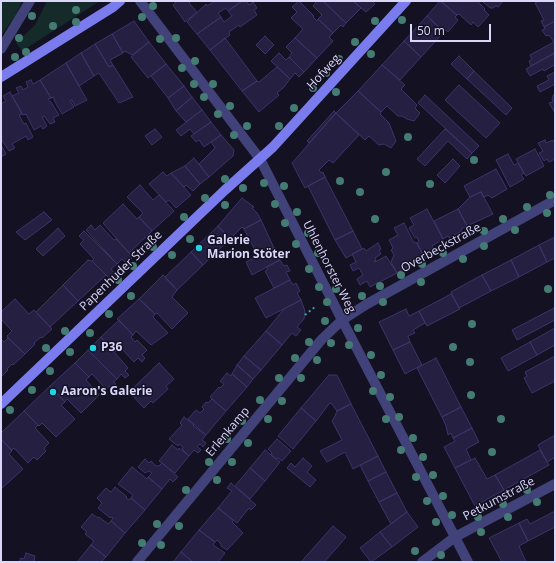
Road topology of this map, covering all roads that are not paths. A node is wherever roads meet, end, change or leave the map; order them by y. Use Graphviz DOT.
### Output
graph roads {
  1 [pos="30,1"];
  2 [pos="120,1"];
  3 [pos="140,1"];
  4 [pos="406,1"];
  5 [pos="1,49"];
  6 [pos="1,77"];
  7 [pos="260,159"];
  8 [pos="555,200"];
  9 [pos="342,320"];
  10 [pos="1,404"];
  11 [pos="555,484"];
  12 [pos="455,537"];
  13 [pos="137,562"];
  14 [pos="422,562"];
  15 [pos="468,562"];
  1 -- 5 [label="street"];
  2 -- 6 [label="street"];
  3 -- 7 [label="street, Uhlenhorster Weg"];
  4 -- 7 [label="street, Hofweg"];
  7 -- 9 [label="street, Uhlenhorster Weg"];
  7 -- 10 [label="street, Papenhuder Straße"];
  8 -- 9 [label="street, Overbeckstraße"];
  9 -- 12 [label="street, Uhlenhorster Weg"];
  9 -- 13 [label="street, Erlenkamp"];
  11 -- 12 [label="street, Petkumstraße"];
  12 -- 14 [label="street, Petkumstraße"];
  12 -- 15 [label="street, Uhlenhorster Weg"];
}
